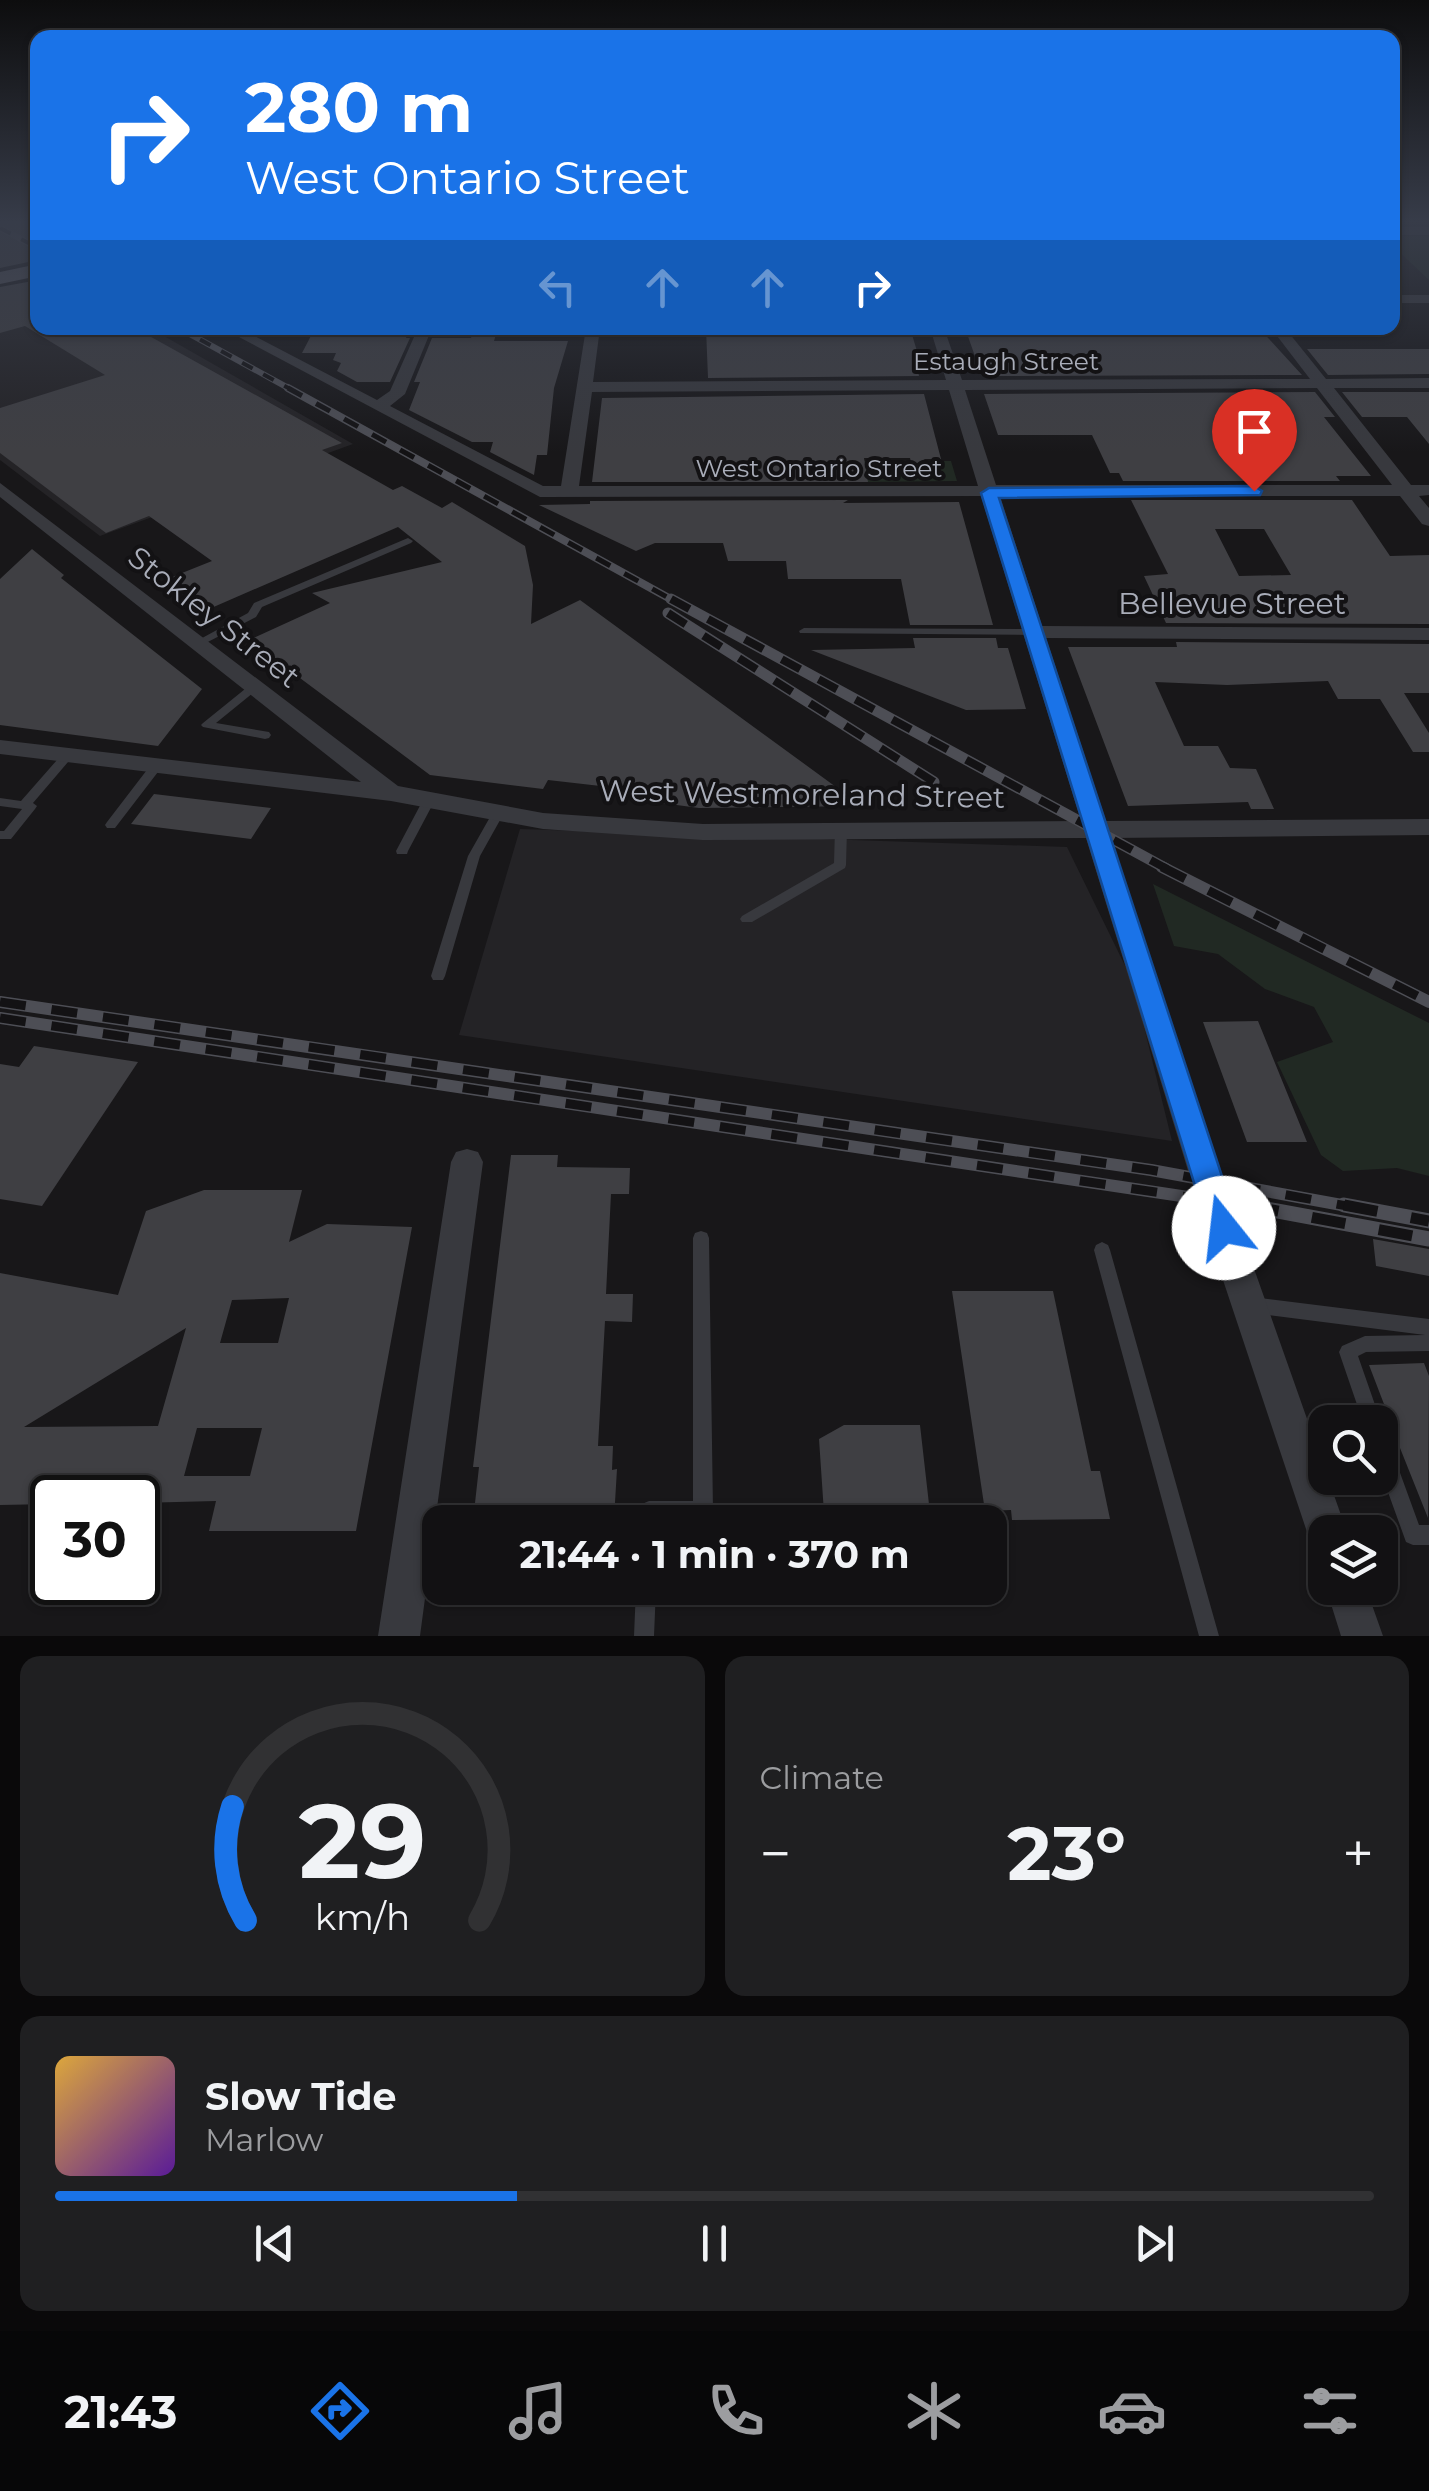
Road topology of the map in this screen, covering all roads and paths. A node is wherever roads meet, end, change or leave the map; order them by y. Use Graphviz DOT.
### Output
graph roads {
  1 [pos="1400,299"];
  2 [pos="1429,299"];
  3 [pos="254,335"];
  4 [pos="422,335"];
  5 [pos="592,335"];
  6 [pos="939,335"];
  7 [pos="1284,335"];
  8 [pos="1323,384"];
  9 [pos="1429,384"];
  10 [pos="957,386"];
  11 [pos="584,387"];
  12 [pos="379,406"];
  13 [pos="0,488"];
  14 [pos="1405,490"];
  15 [pos="1429,490"];
  16 [pos="989,493"];
  17 [pos="568,494"];
  18 [pos="1429,520"];
  19 [pos="408,541"];
  20 [pos="804,631"];
  21 [pos="1034,632"];
  22 [pos="1429,634"];
  23 [pos="198,642"];
  24 [pos="254,687"];
  25 [pos="264,735"];
  26 [pos="0,747"];
  27 [pos="68,755"];
  28 [pos="156,765"];
  29 [pos="390,793"];
  30 [pos="429,800"];
  31 [pos="0,802"];
  32 [pos="25,804"];
  33 [pos="498,813"];
  34 [pos="110,825"];
  35 [pos="1429,827"];
  36 [pos="841,829"];
  37 [pos="1098,830"];
  38 [pos="0,835"];
  39 [pos="402,850"];
  40 [pos="747,919"];
  41 [pos="438,976"];
  42 [pos="467,1162"];
  43 [pos="701,1238"];
  44 [pos="1102,1250"];
  45 [pos="1250,1304"];
  46 [pos="1429,1327"];
  47 [pos="1429,1343"];
  48 [pos="1366,1405"];
  49 [pos="1398,1494"];
  50 [pos="704,1505"];
  51 [pos="1321,1515"];
  52 [pos="1429,1535"];
  53 [pos="645,1605"];
  54 [pos="1352,1605"];
  55 [pos="400,1636"];
  56 [pos="644,1636"];
  57 [pos="1210,1636"];
  58 [pos="1362,1636"];
  1 -- 2 [label="street"];
  3 -- 12 [label="street, West Ontario Street"];
  4 -- 12 [label="street"];
  5 -- 11 [label="street"];
  6 -- 10 [label="street"];
  7 -- 8 [label="street"];
  8 -- 9 [label="street, Estaugh Street"];
  8 -- 10 [label="street, Estaugh Street"];
  8 -- 14 [label="street"];
  10 -- 11 [label="street, Estaugh Street"];
  10 -- 16 [label="street"];
  11 -- 17 [label="street"];
  12 -- 17 [label="street, West Ontario Street"];
  13 -- 23 [label="street, Stokley Street"];
  14 -- 15 [label="street, West Ontario Street"];
  14 -- 16 [label="street, West Ontario Street"];
  14 -- 18 [label="street"];
  16 -- 17 [label="street, West Ontario Street"];
  16 -- 21 [label="street"];
  19 -- 23 [label="lane"];
  20 -- 21 [label="lane"];
  21 -- 22 [label="street, Bellevue Street"];
  21 -- 37 [label="street"];
  23 -- 24 [label="street, Stokley Street"];
  24 -- 25 [label="lane"];
  24 -- 29 [label="street, Stokley Street"];
  26 -- 27 [label="street, West Westmoreland Street"];
  27 -- 28 [label="street, West Westmoreland Street"];
  27 -- 32 [label="lane"];
  28 -- 29 [label="street, West Westmoreland Street"];
  28 -- 34 [label="lane"];
  29 -- 30 [label="street, West Westmoreland Street"];
  30 -- 33 [label="street, West Westmoreland Street"];
  30 -- 39 [label="lane"];
  31 -- 32 [label="lane"];
  32 -- 38 [label="lane"];
  33 -- 36 [label="street, West Westmoreland Street"];
  33 -- 41 [label="lane"];
  35 -- 37 [label="street, West Westmoreland Street"];
  36 -- 37 [label="street, West Westmoreland Street"];
  36 -- 40 [label="lane"];
  37 -- 45 [label="street"];
  42 -- 55 [label="street"];
  43 -- 50 [label="lane"];
  44 -- 57 [label="lane"];
  45 -- 46 [label="lane"];
  45 -- 51 [label="street"];
  47 -- 48 [label="lane"];
  49 -- 52 [label="lane"];
  53 -- 56 [label="lane"];
  54 -- 58 [label="street"];
}
